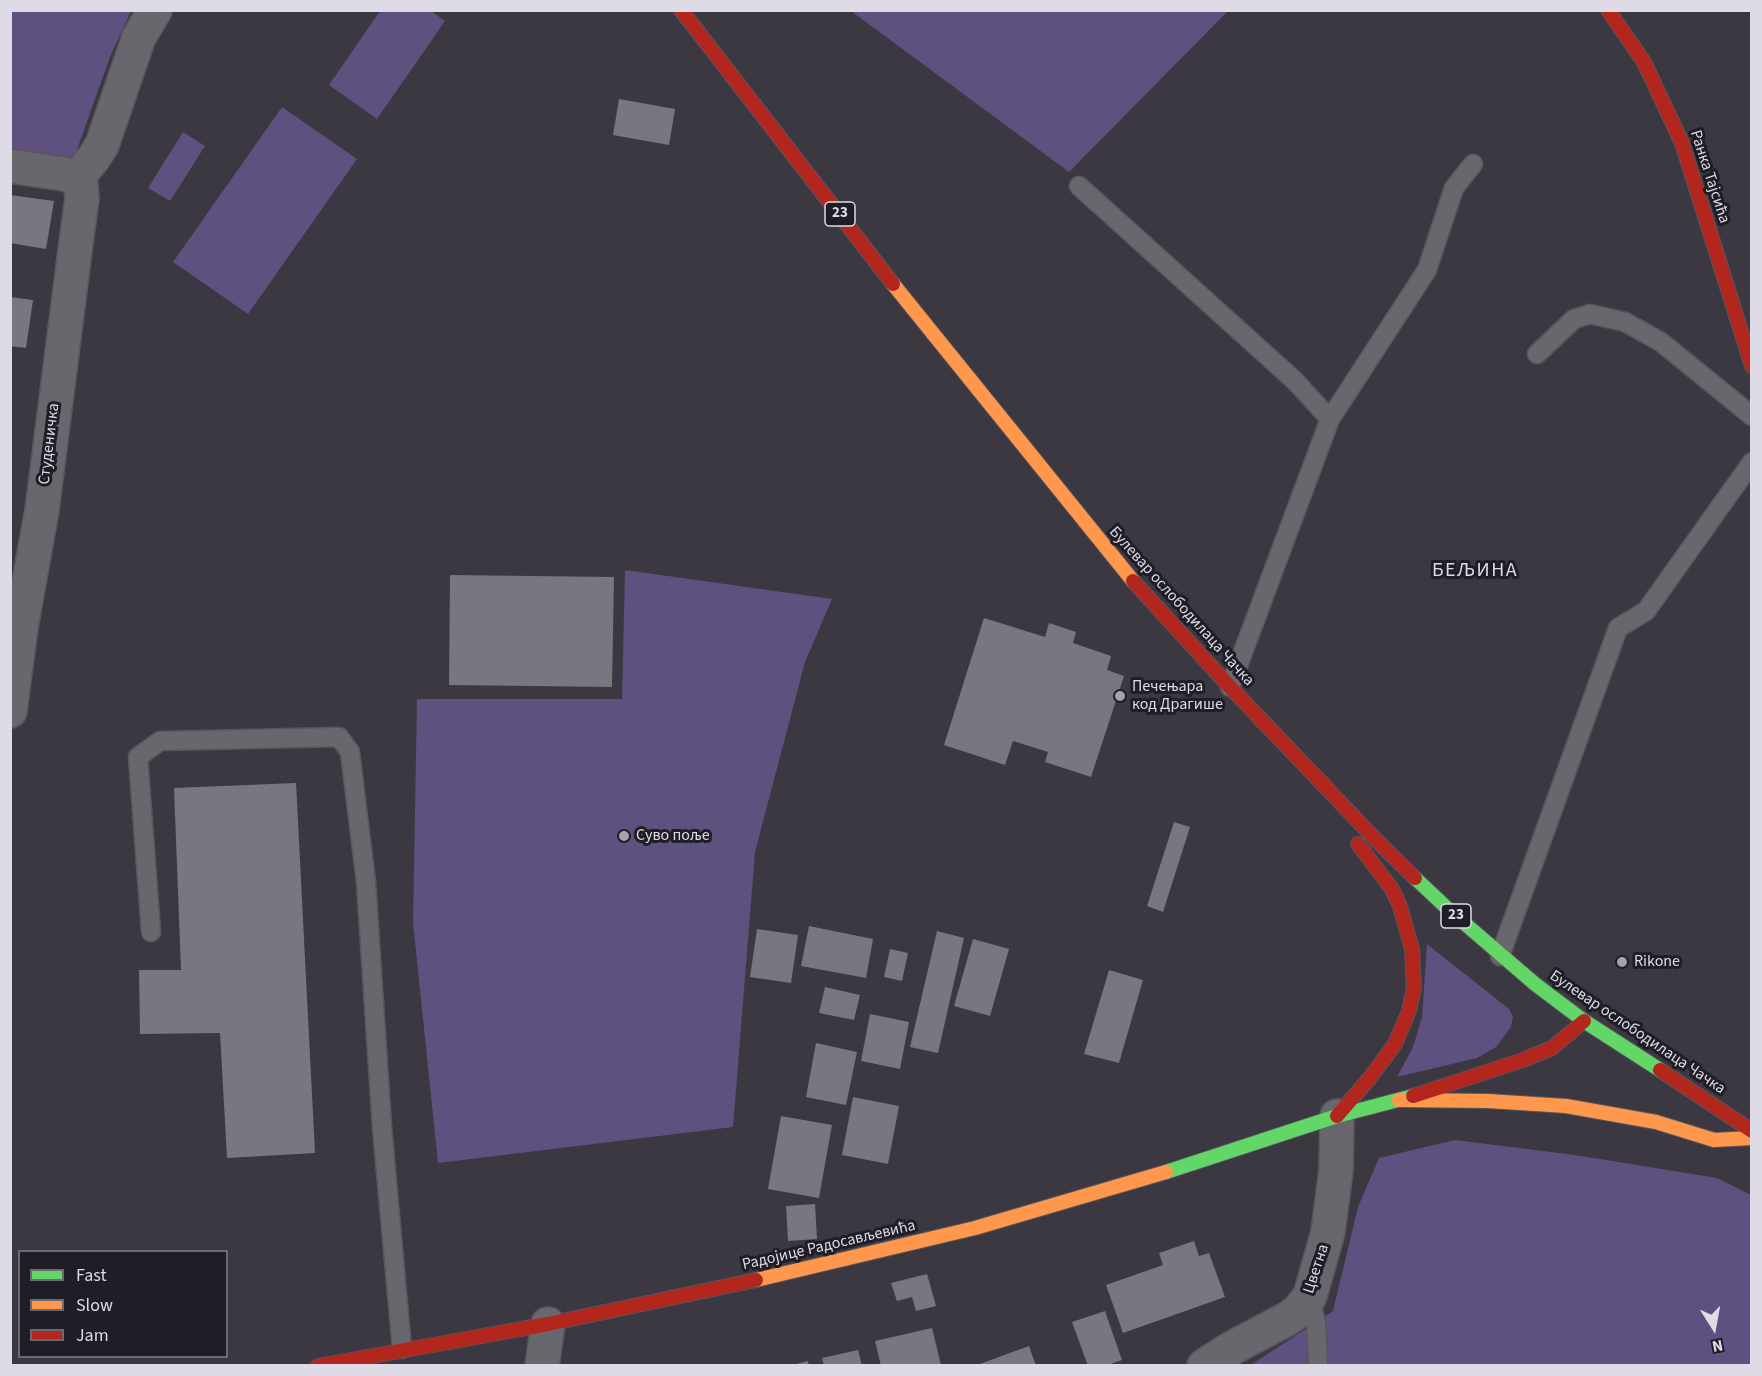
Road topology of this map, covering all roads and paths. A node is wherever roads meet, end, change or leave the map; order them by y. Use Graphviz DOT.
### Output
graph roads {
  1 [pos="155,10"];
  2 [pos="681,10"];
  3 [pos="1608,10"];
  4 [pos="1473,164"];
  5 [pos="10,166"];
  6 [pos="77,178"];
  7 [pos="1079,186"];
  8 [pos="1537,354"];
  9 [pos="1752,366"];
  10 [pos="1752,416"];
  11 [pos="1330,419"];
  12 [pos="1752,462"];
  13 [pos="16,626"];
  14 [pos="1230,687"];
  15 [pos="10,711"];
  16 [pos="1337,799"];
  17 [pos="151,932"];
  18 [pos="1500,956"];
  19 [pos="1584,1021"];
  20 [pos="1399,1100"];
  21 [pos="1337,1116"];
  22 [pos="1752,1131"];
  23 [pos="1752,1137"];
  24 [pos="1310,1296"];
  25 [pos="548,1324"];
  26 [pos="402,1349"];
  27 [pos="318,1365"];
  28 [pos="542,1365"];
  29 [pos="1204,1365"];
  30 [pos="1318,1365"];
  1 -- 6 [label="street"];
  2 -- 14 [label="main road, Булевар ослободилаца Чачка / 23"];
  3 -- 9 [label="main road, Ранка Тајсића"];
  4 -- 11 [label="lane"];
  5 -- 6 [label="street"];
  6 -- 13 [label="street, Студеничка"];
  7 -- 11 [label="lane"];
  8 -- 10 [label="lane"];
  11 -- 14 [label="lane"];
  12 -- 18 [label="lane"];
  13 -- 15 [label="street, Студеничка"];
  14 -- 16 [label="main road, Булевар ослободилаца Чачка / 23"];
  16 -- 18 [label="main road, Булевар ослободилаца Чачка / 23"];
  16 -- 21 [label="main road"];
  17 -- 26 [label="lane"];
  18 -- 19 [label="main road, Булевар ослободилаца Чачка / 23"];
  19 -- 20 [label="main road"];
  19 -- 22 [label="main road, Булевар ослободилаца Чачка / 23"];
  20 -- 21 [label="main road, Радојице Радосављевића"];
  20 -- 23 [label="main road"];
  21 -- 24 [label="street, Цветна"];
  21 -- 25 [label="main road, Радојице Радосављевића"];
  24 -- 29 [label="street, Цветна"];
  24 -- 30 [label="lane"];
  25 -- 26 [label="main road, Радојице Радосављевића"];
  25 -- 28 [label="street"];
  26 -- 27 [label="main road, Радојице Радосављевића"];
}
